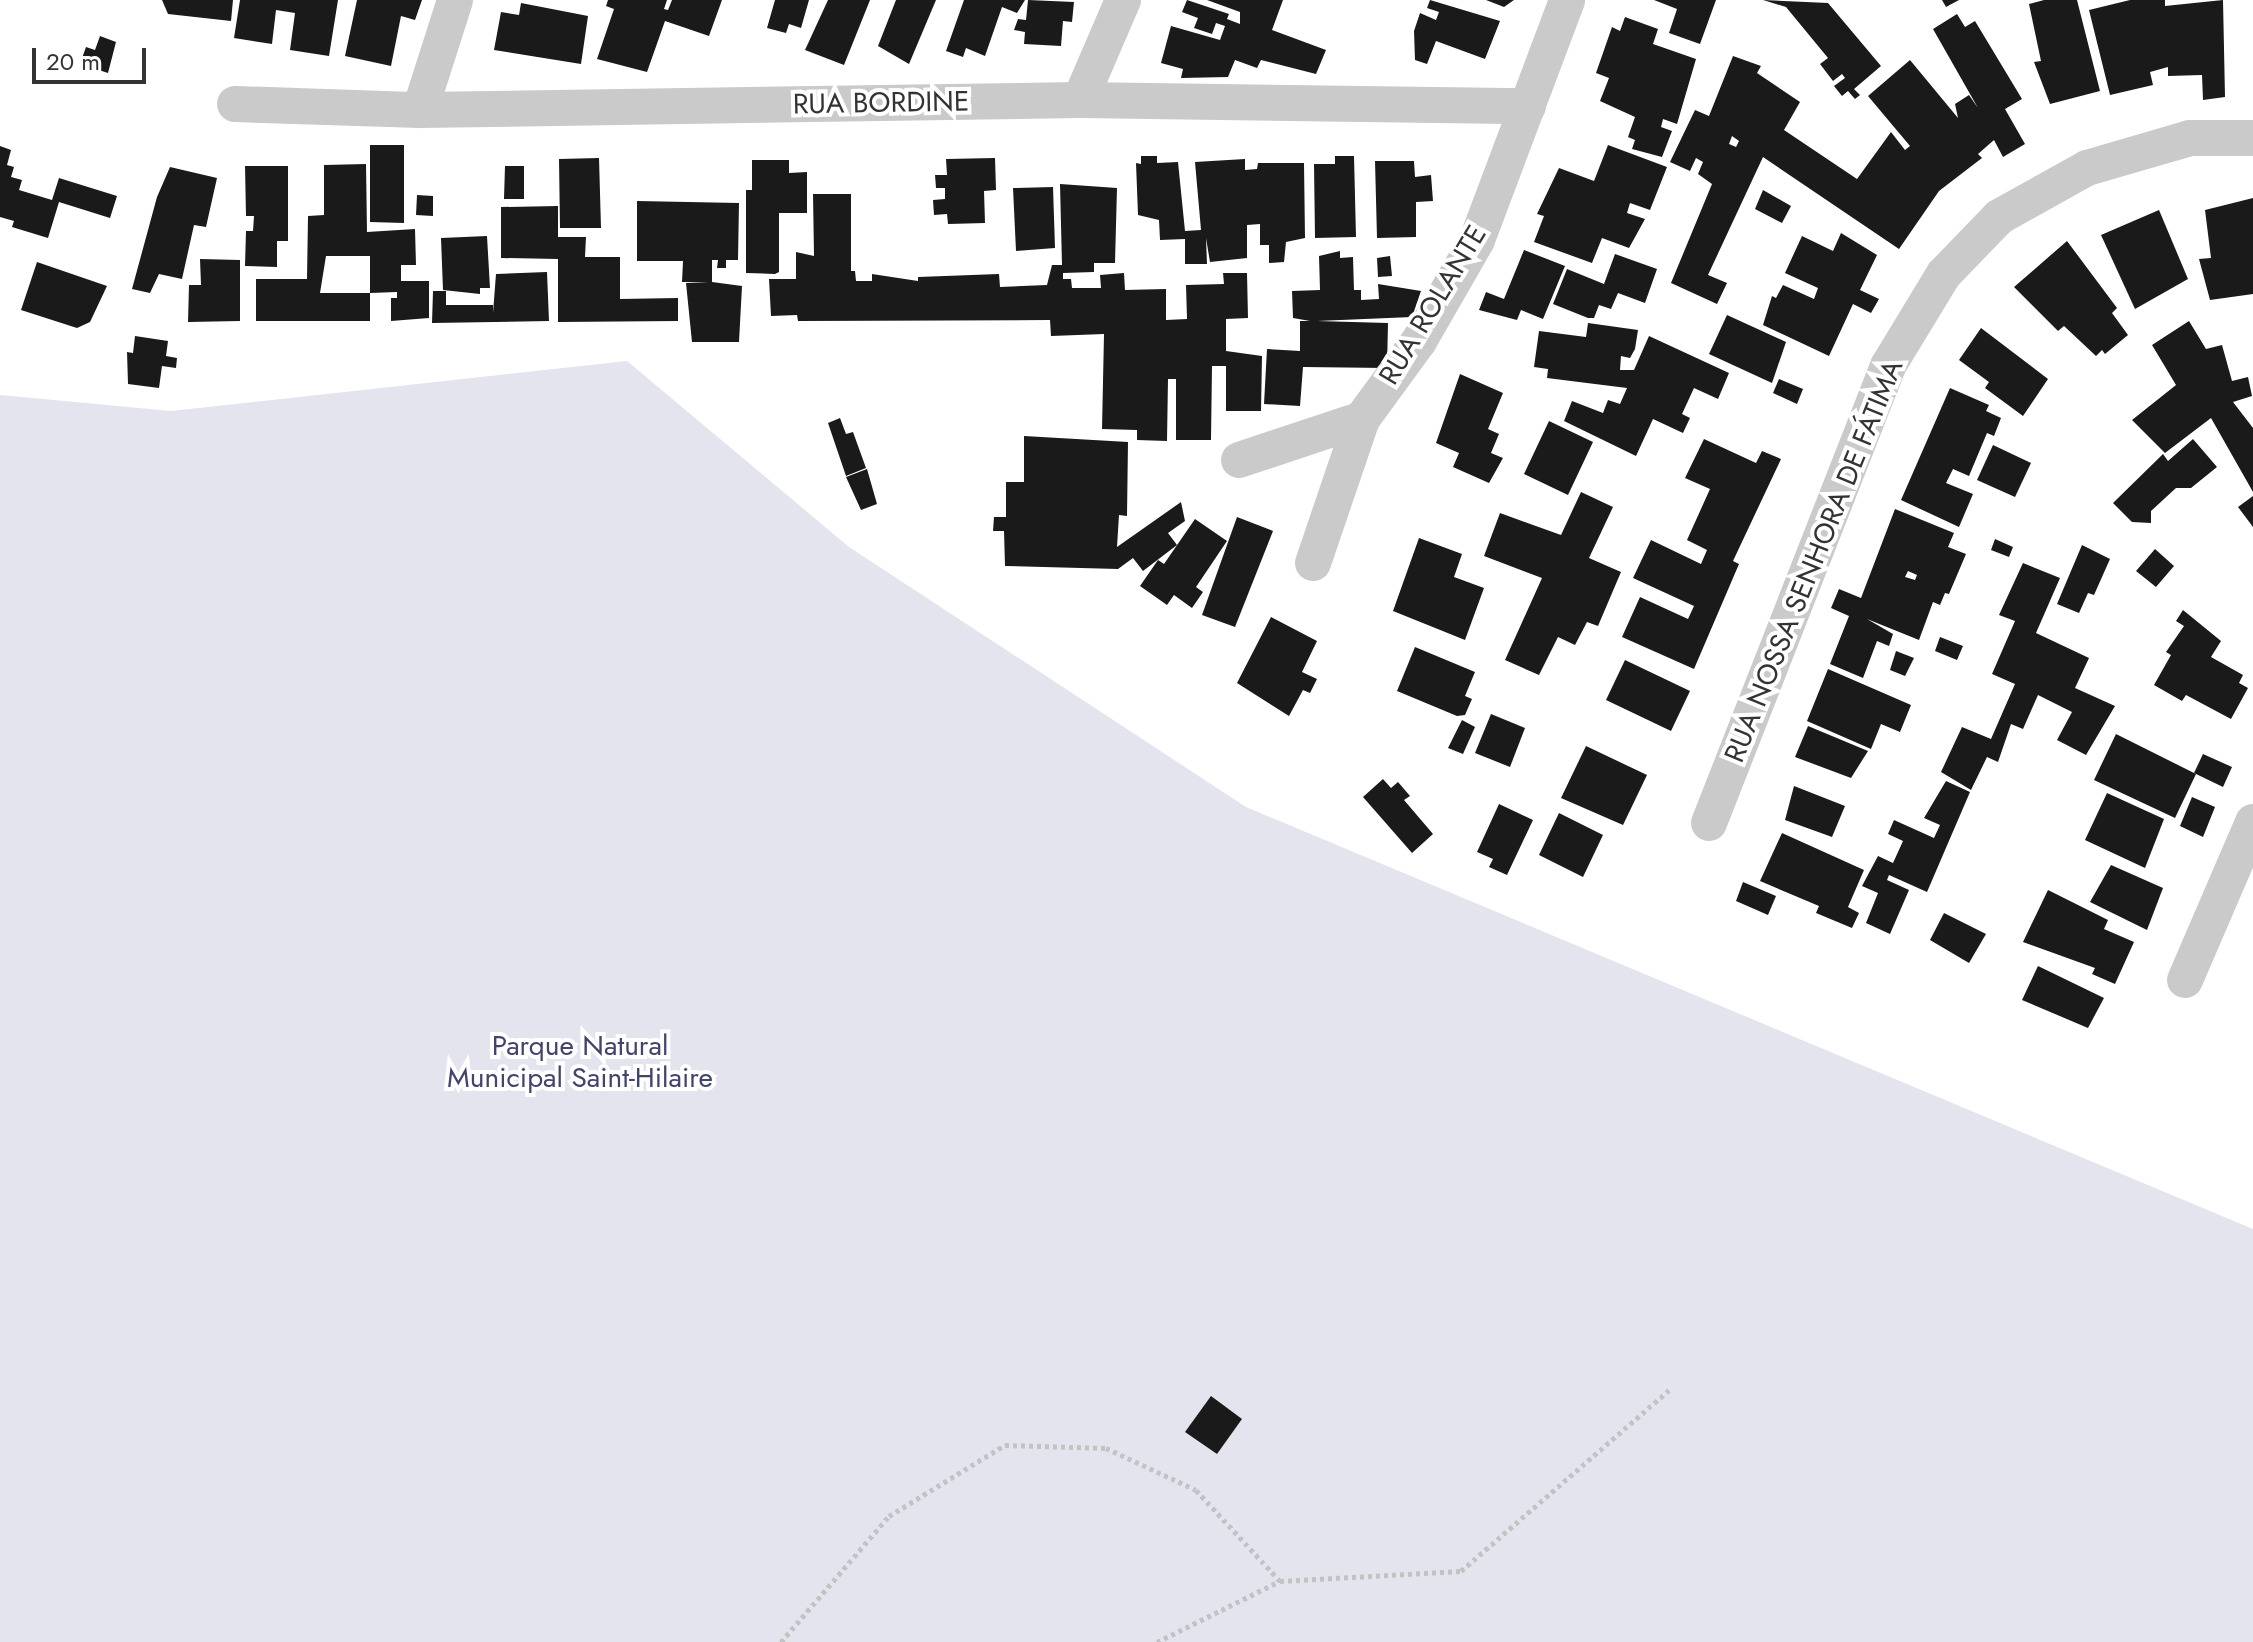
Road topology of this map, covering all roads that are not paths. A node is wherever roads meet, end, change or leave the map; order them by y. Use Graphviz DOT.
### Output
graph roads {
  1 [pos="455,0"];
  2 [pos="1123,0"];
  3 [pos="1567,0"];
  4 [pos="1080,100"];
  5 [pos="235,104"];
  6 [pos="1528,106"];
  7 [pos="420,110"];
  8 [pos="2253,138"];
  9 [pos="1362,419"];
  10 [pos="1239,460"];
  11 [pos="1313,563"];
  12 [pos="2253,822"];
  13 [pos="1709,823"];
  14 [pos="2185,980"];
  1 -- 7 [label="street"];
  2 -- 4 [label="street"];
  3 -- 6 [label="street, RUA ROLANTE"];
  4 -- 6 [label="street, RUA BORDINE"];
  4 -- 7 [label="street, RUA BORDINE"];
  5 -- 7 [label="street, RUA BORDINE"];
  6 -- 9 [label="street, RUA ROLANTE"];
  8 -- 13 [label="street, RUA NOSSA SENHORA DE FÁTIMA"];
  9 -- 10 [label="street"];
  9 -- 11 [label="street, RUA ROLANTE"];
  12 -- 14 [label="street"];
}
